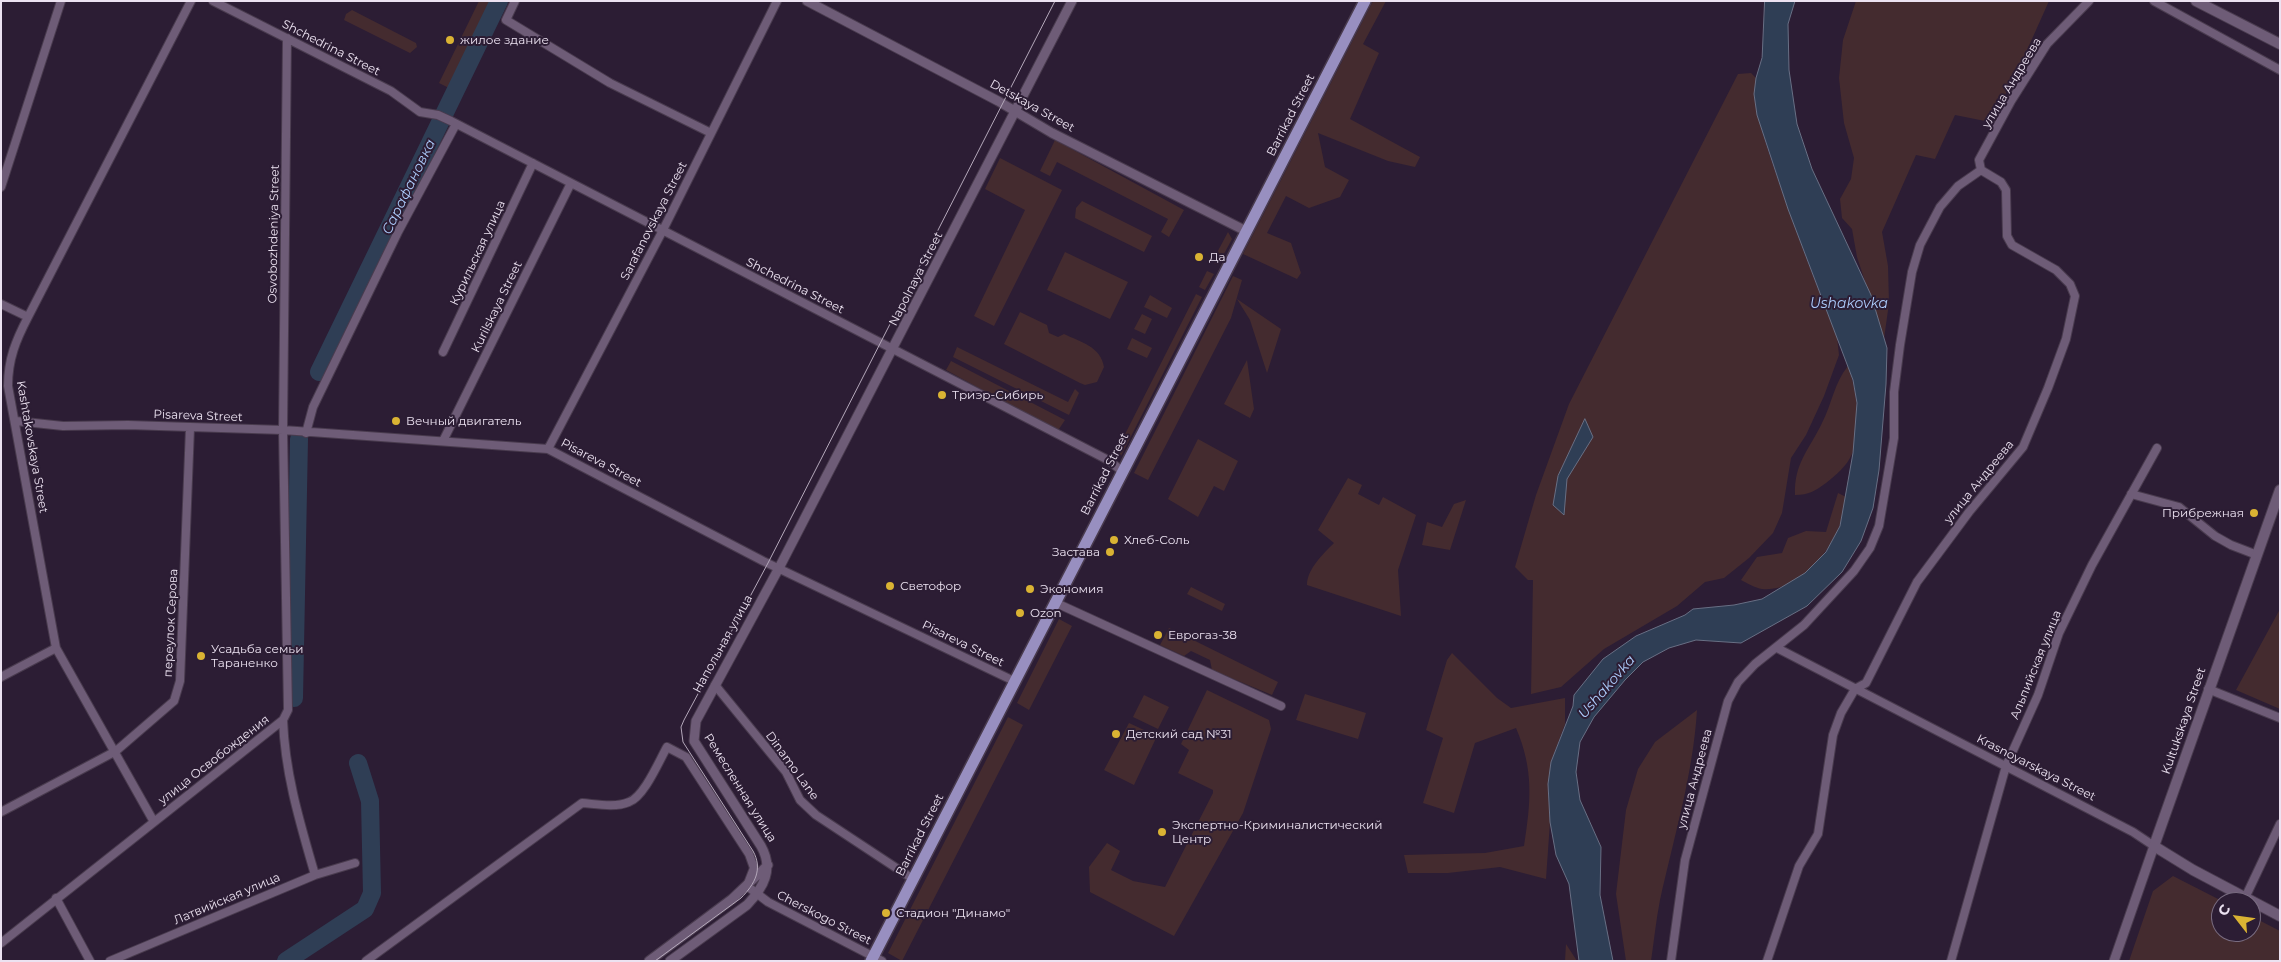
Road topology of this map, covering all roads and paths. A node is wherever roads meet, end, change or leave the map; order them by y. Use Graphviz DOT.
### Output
graph roads {
  1 [pos="61,1"];
  2 [pos="191,1"];
  3 [pos="213,1"];
  4 [pos="515,1"];
  5 [pos="777,1"];
  6 [pos="807,1"];
  7 [pos="1072,1"];
  8 [pos="1365,1"];
  9 [pos="2089,1"];
  10 [pos="2154,1"];
  11 [pos="2196,1"];
  12 [pos="287,38"];
  13 [pos="2280,44"];
  14 [pos="2280,70"];
  15 [pos="1015,112"];
  16 [pos="454,123"];
  17 [pos="711,133"];
  18 [pos="533,163"];
  19 [pos="1981,170"];
  20 [pos="571,183"];
  21 [pos="1,187"];
  22 [pos="663,230"];
  23 [pos="1246,231"];
  24 [pos="1,304"];
  25 [pos="28,317"];
  26 [pos="893,349"];
  27 [pos="443,352"];
  28 [pos="16,422"];
  29 [pos="190,428"];
  30 [pos="283,430"];
  31 [pos="306,433"];
  32 [pos="443,441"];
  33 [pos="2157,448"];
  34 [pos="548,449"];
  35 [pos="1122,471"];
  36 [pos="2280,490"];
  37 [pos="2131,494"];
  38 [pos="2256,555"];
  39 [pos="779,568"];
  40 [pos="1054,602"];
  41 [pos="56,648"];
  42 [pos="1777,648"];
  43 [pos="1,677"];
  44 [pos="1014,680"];
  45 [pos="715,685"];
  46 [pos="1855,688"];
  47 [pos="2208,689"];
  48 [pos="1281,706"];
  49 [pos="2280,718"];
  50 [pos="283,720"];
  51 [pos="693,733"];
  52 [pos="116,751"];
  53 [pos="2006,766"];
  54 [pos="1,812"];
  55 [pos="154,822"];
  56 [pos="2280,824"];
  57 [pos="2154,846"];
  58 [pos="355,862"];
  59 [pos="768,865"];
  60 [pos="316,875"];
  61 [pos="913,879"];
  62 [pos="747,886"];
  63 [pos="2234,892"];
  64 [pos="2248,892"];
  65 [pos="757,894"];
  66 [pos="56,898"];
  67 [pos="2261,906"];
  68 [pos="2280,916"];
  69 [pos="1,943"];
  70 [pos="876,959"];
  71 [pos="90,961"];
  72 [pos="110,961"];
  73 [pos="366,961"];
  74 [pos="648,961"];
  75 [pos="670,961"];
  76 [pos="1670,961"];
  77 [pos="1767,961"];
  78 [pos="1951,961"];
  79 [pos="2114,961"];
  1 -- 21 [label="street"];
  2 -- 25 [label="street, Kashtakovskaya Street"];
  3 -- 12 [label="street, Shchedrina Street"];
  4 -- 17 [label="street"];
  5 -- 17 [label="street, Sarafanovskaya Street"];
  6 -- 15 [label="street, Detskaya Street"];
  7 -- 15 [label="street, Napolnaya Street"];
  8 -- 23 [label="main road, Barrikad Street"];
  9 -- 19 [label="street, улица Андреева"];
  10 -- 14 [label="street"];
  11 -- 13 [label="main road"];
  12 -- 16 [label="street, Shchedrina Street"];
  12 -- 30 [label="street, Osvobozhdeniya Street"];
  15 -- 23 [label="street, Detskaya Street"];
  15 -- 26 [label="street, Napolnaya Street"];
  16 -- 18 [label="street, Shchedrina Street"];
  16 -- 31 [label="street"];
  17 -- 22 [label="street, Sarafanovskaya Street"];
  18 -- 20 [label="street, Shchedrina Street"];
  18 -- 27 [label="street, Курильская улица"];
  19 -- 42 [label="street, улица Андреева"];
  19 -- 46 [label="street, улица Андреева"];
  20 -- 22 [label="street, Shchedrina Street"];
  20 -- 32 [label="street, Kurilskaya Street"];
  22 -- 26 [label="street, Shchedrina Street"];
  22 -- 34 [label="street, Sarafanovskaya Street"];
  23 -- 35 [label="main road, Barrikad Street"];
  24 -- 25 [label="street"];
  25 -- 28 [label="street, Kashtakovskaya Street"];
  26 -- 35 [label="street, Shchedrina Street"];
  26 -- 39 [label="street, Napolnaya Street"];
  28 -- 29 [label="street, Pisareva Street"];
  28 -- 41 [label="street, Kashtakovskaya Street"];
  29 -- 30 [label="street, Pisareva Street"];
  29 -- 52 [label="street, переулок Серова"];
  30 -- 31 [label="street, Pisareva Street"];
  30 -- 50 [label="street, улица Освобождения"];
  31 -- 32 [label="street, Pisareva Street"];
  32 -- 34 [label="street, Pisareva Street"];
  33 -- 37 [label="street, Альпийская улица"];
  34 -- 39 [label="street, Pisareva Street"];
  35 -- 40 [label="main road, Barrikad Street"];
  36 -- 38 [label="main road, Kultukskaya Street"];
  37 -- 38 [label="street"];
  37 -- 53 [label="street, Альпийская улица"];
  38 -- 47 [label="main road, Kultukskaya Street"];
  39 -- 44 [label="street, Pisareva Street"];
  39 -- 45 [label="street, Напольная улица"];
  40 -- 44 [label="main road, Barrikad Street"];
  40 -- 48 [label="street"];
  41 -- 43 [label="street"];
  41 -- 52 [label="street, Kashtakovskaya Street"];
  42 -- 46 [label="street, Krasnoyarskaya Street"];
  42 -- 76 [label="street, улица Андреева"];
  44 -- 61 [label="main road, Barrikad Street"];
  45 -- 51 [label="street, Напольная улица"];
  45 -- 61 [label="street, Dinamo Lane"];
  46 -- 53 [label="street, Krasnoyarskaya Street"];
  46 -- 77 [label="street, улица Андреева"];
  47 -- 49 [label="street"];
  47 -- 57 [label="main road, Kultukskaya Street"];
  50 -- 55 [label="street, улица Освобождения"];
  50 -- 60 [label="street"];
  51 -- 59 [label="street, Ремесленная улица"];
  52 -- 54 [label="street, переулок Серова"];
  52 -- 55 [label="street, Kashtakovskaya Street"];
  53 -- 57 [label="street, Krasnoyarskaya Street"];
  53 -- 78 [label="street, Альпийская улица"];
  55 -- 66 [label="street, улица Освобождения"];
  56 -- 64 [label="street"];
  57 -- 63 [label="main road, Krasnoyarskaya Street"];
  57 -- 79 [label="street, Kultukskaya Street"];
  58 -- 60 [label="street, Латвийская улица"];
  59 -- 62 [label="street"];
  59 -- 65 [label="street"];
  60 -- 72 [label="street, Латвийская улица"];
  61 -- 70 [label="main road, Barrikad Street"];
  62 -- 65 [label="street, Cherskogo Street"];
  62 -- 73 [label="street"];
  62 -- 74 [label="street"];
  65 -- 70 [label="street, Cherskogo Street"];
  65 -- 75 [label="street"];
  66 -- 69 [label="street, улица Освобождения"];
  66 -- 71 [label="street"];
  67 -- 68 [label="main road, Krasnoyarskaya Street"];
}
